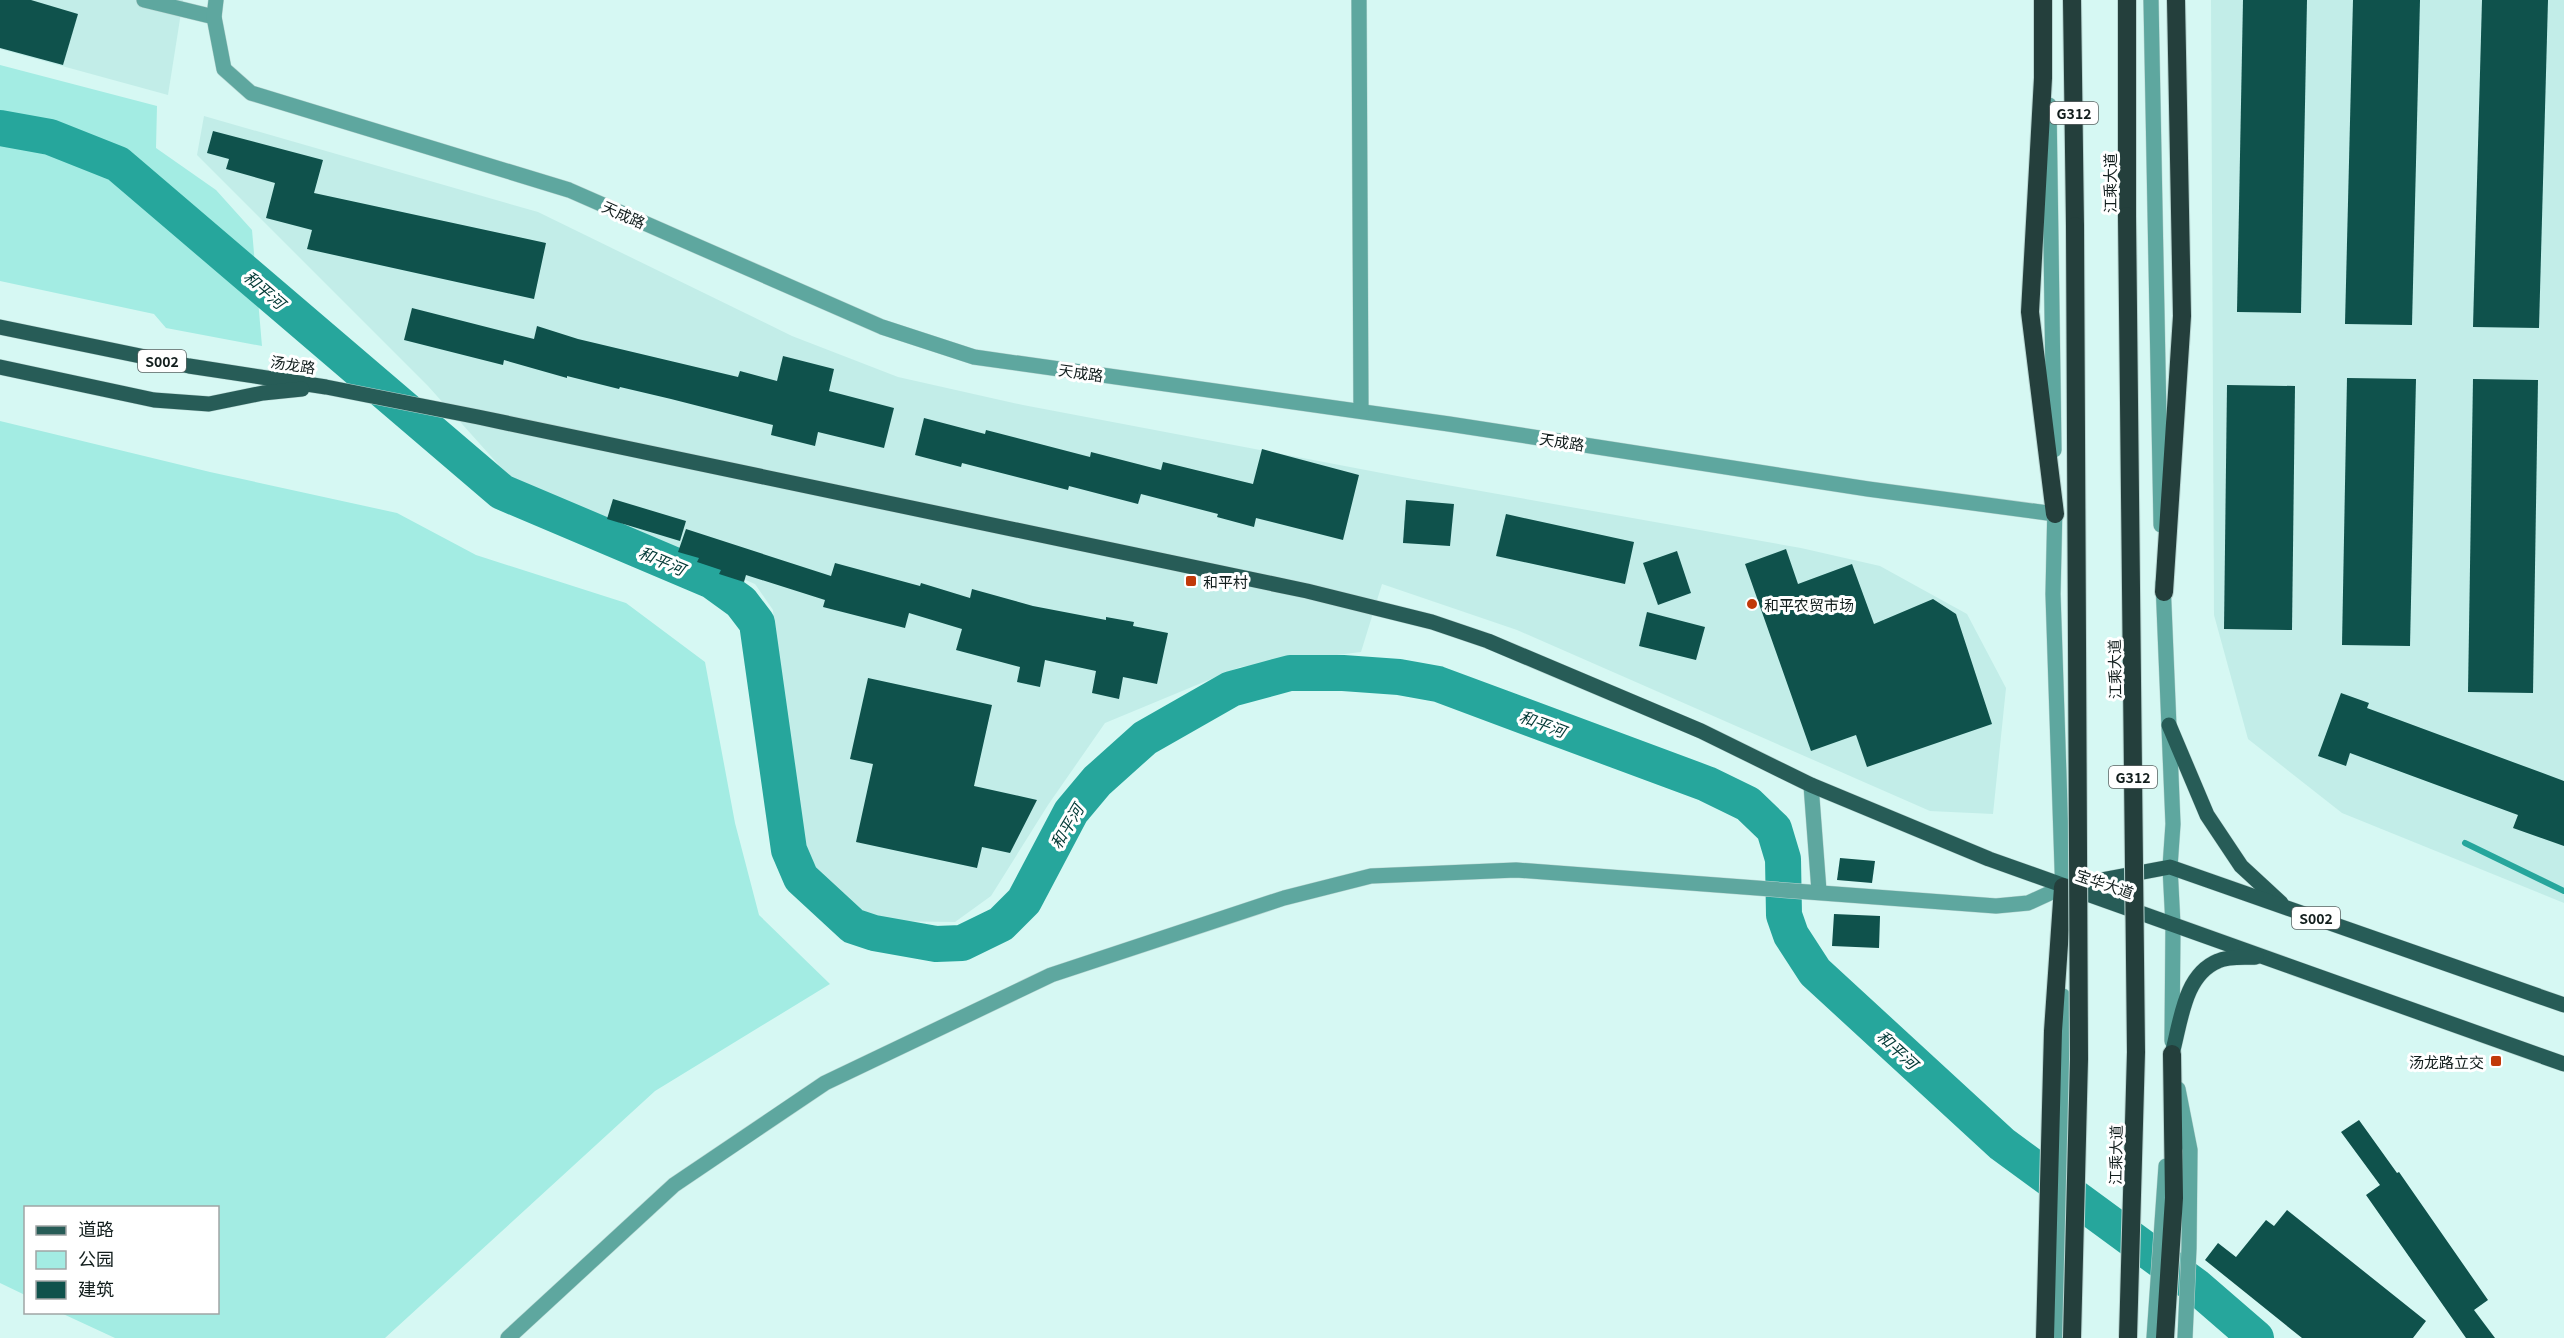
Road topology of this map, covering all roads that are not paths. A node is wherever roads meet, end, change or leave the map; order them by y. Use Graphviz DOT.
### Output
graph roads {
  1 [pos="144,0"];
  2 [pos="216,0"];
  3 [pos="1359,0"];
  4 [pos="2043,0"];
  5 [pos="2050,0"];
  6 [pos="2072,0"];
  7 [pos="2127,0"];
  8 [pos="2151,0"];
  9 [pos="2176,0"];
  10 [pos="214,17"];
  11 [pos="0,327"];
  12 [pos="0,367"];
  13 [pos="326,387"];
  14 [pos="1361,411"];
  15 [pos="2055,514"];
  16 [pos="2163,592"];
  17 [pos="2169,725"];
  18 [pos="1811,786"];
  19 [pos="2170,867"];
  20 [pos="2063,887"];
  21 [pos="1819,891"];
  22 [pos="2286,907"];
  23 [pos="2173,925"];
  24 [pos="2260,956"];
  25 [pos="2564,1005"];
  26 [pos="2172,1054"];
  27 [pos="2564,1064"];
  28 [pos="2057,1148"];
  29 [pos="2158,1337"];
  30 [pos="508,1338"];
  31 [pos="2045,1338"];
  32 [pos="2058,1338"];
  33 [pos="2072,1338"];
  34 [pos="2128,1338"];
  35 [pos="2185,1338"];
  1 -- 10 [label="street"];
  2 -- 10 [label="street, 天成路"];
  3 -- 14 [label="street"];
  4 -- 15 [label="highway"];
  5 -- 15 [label="street"];
  6 -- 33 [label="highway, G312, bridge"];
  7 -- 34 [label="highway, 江乘大道 / G312, bridge"];
  8 -- 16 [label="street"];
  9 -- 16 [label="highway"];
  10 -- 14 [label="street, 天成路"];
  11 -- 13 [label="main road, 汤龙路 / S002"];
  12 -- 13 [label="main road, 汤龙路"];
  13 -- 18 [label="main road"];
  14 -- 15 [label="street, 天成路"];
  15 -- 20 [label="street"];
  16 -- 17 [label="street"];
  17 -- 19 [label="street"];
  17 -- 22 [label="main road"];
  18 -- 20 [label="main road"];
  18 -- 21 [label="street"];
  19 -- 20 [label="main road, 宝华大道 / S002"];
  19 -- 22 [label="main road, 宝华大道 / S002"];
  19 -- 23 [label="street"];
  20 -- 21 [label="street"];
  20 -- 23 [label="main road, 宝华大道"];
  20 -- 28 [label="highway"];
  21 -- 30 [label="street"];
  22 -- 25 [label="main road, 宝华大道 / S002"];
  23 -- 24 [label="main road, 宝华大道"];
  23 -- 26 [label="street"];
  24 -- 26 [label="main road"];
  24 -- 27 [label="main road, 宝华大道"];
  26 -- 29 [label="street"];
  26 -- 29 [label="highway"];
  26 -- 35 [label="street"];
  28 -- 31 [label="highway"];
  28 -- 32 [label="street"];
}
